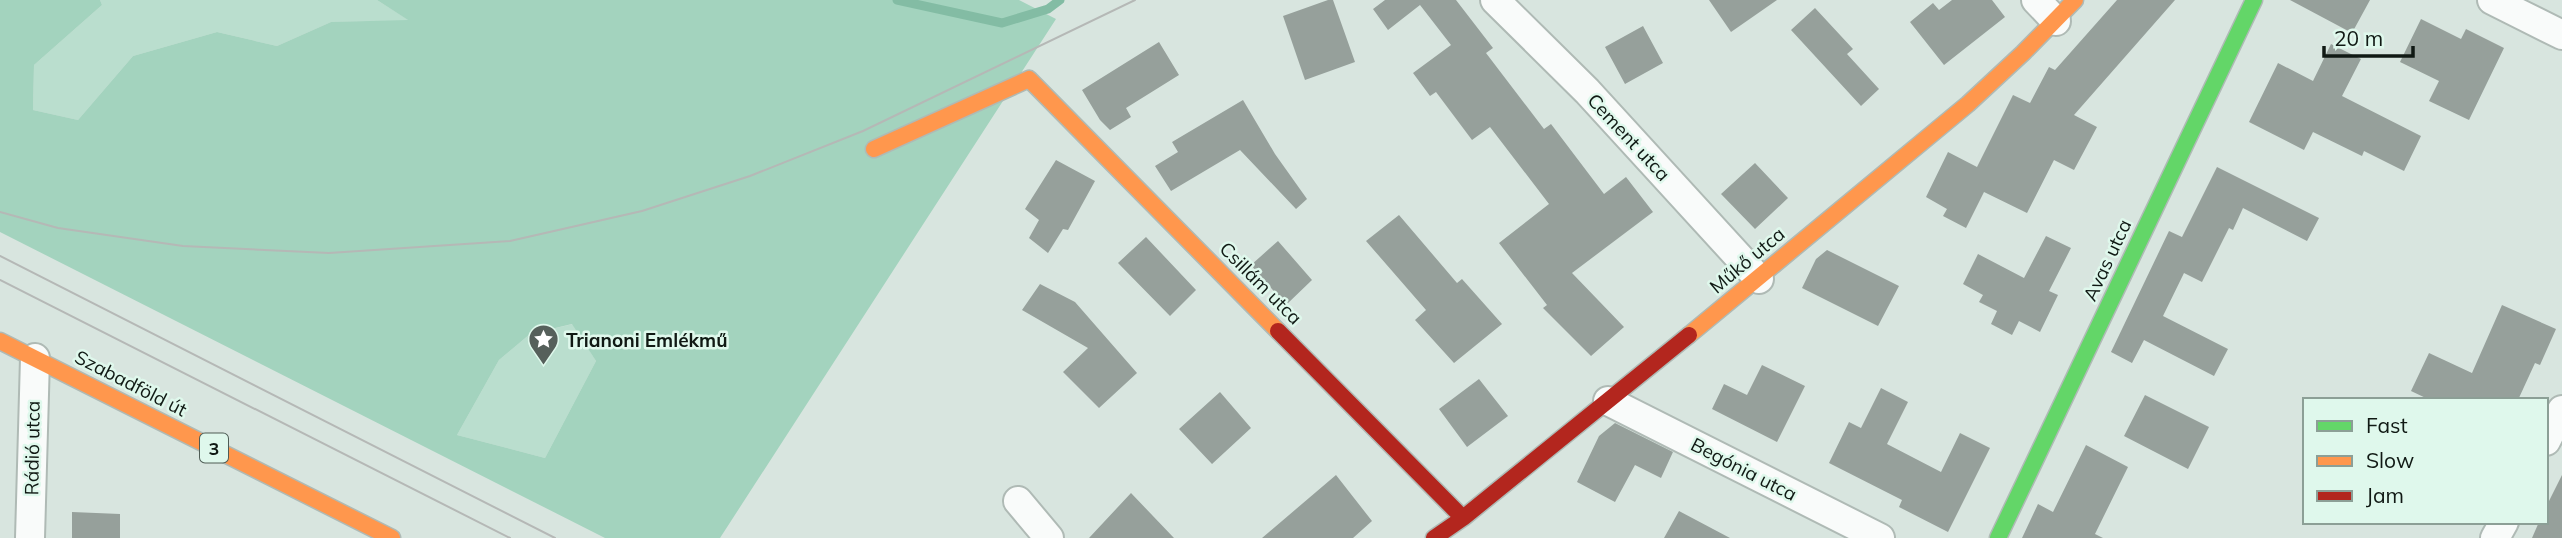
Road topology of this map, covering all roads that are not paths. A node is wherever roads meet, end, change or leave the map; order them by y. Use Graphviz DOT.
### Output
graph roads {
  1 [pos="1495,0"];
  2 [pos="2036,0"];
  3 [pos="2075,0"];
  4 [pos="2254,0"];
  5 [pos="2491,0"];
  6 [pos="2056,21"];
  7 [pos="2562,35"];
  8 [pos="874,149"];
  9 [pos="1759,279"];
  10 [pos="0,341"];
  11 [pos="35,358"];
  12 [pos="1608,401"];
  13 [pos="2562,410"];
  14 [pos="2548,437"];
  15 [pos="1018,501"];
  16 [pos="1463,517"];
  17 [pos="30,538"];
  18 [pos="392,538"];
  19 [pos="1049,538"];
  20 [pos="1434,538"];
  21 [pos="1880,538"];
  22 [pos="1998,538"];
  1 -- 9 [label="street, Cement utca"];
  2 -- 6 [label="street"];
  3 -- 6 [label="street, Műkő utca"];
  4 -- 22 [label="street, Avas utca"];
  5 -- 7 [label="street"];
  6 -- 9 [label="street, Műkő utca"];
  8 -- 16 [label="street, Csillám utca"];
  9 -- 12 [label="street, Műkő utca"];
  10 -- 11 [label="street, Szabadföld út / 3"];
  11 -- 17 [label="street, Rádió utca"];
  11 -- 18 [label="street, Szabadföld út / 3"];
  12 -- 16 [label="street, Műkő utca"];
  12 -- 21 [label="street, Begónia utca"];
  13 -- 14 [label="street"];
  15 -- 19 [label="street"];
  16 -- 20 [label="street, Műkő utca"];
}
